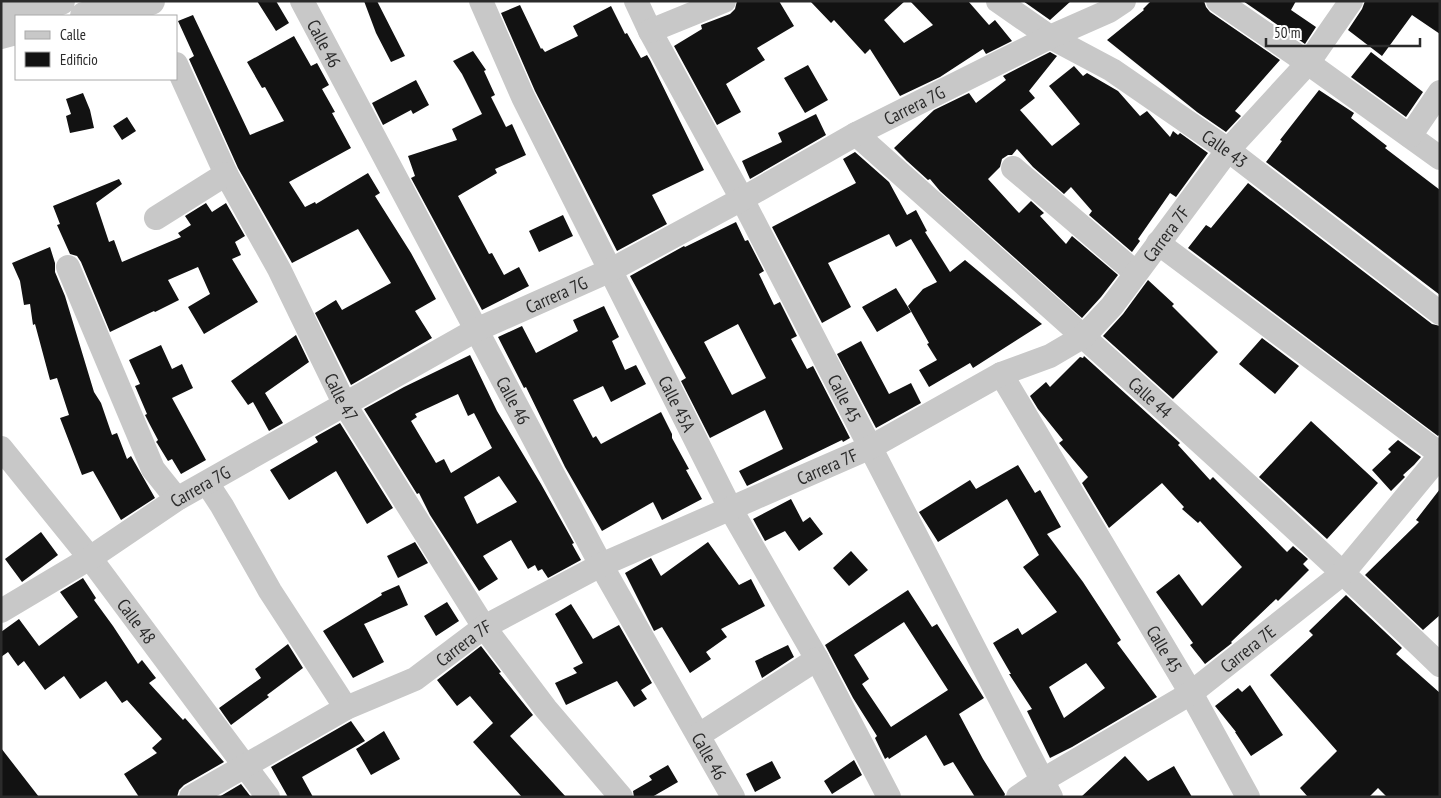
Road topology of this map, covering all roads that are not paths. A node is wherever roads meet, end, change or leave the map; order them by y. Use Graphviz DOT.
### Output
graph roads {
  1 [pos="61,1"];
  2 [pos="302,1"];
  3 [pos="481,1"];
  4 [pos="636,1"];
  5 [pos="724,1"];
  6 [pos="998,1"];
  7 [pos="1124,1"];
  8 [pos="1218,1"];
  9 [pos="1351,1"];
  10 [pos="150,5"];
  11 [pos="14,15"];
  12 [pos="90,15"];
  13 [pos="650,31"];
  14 [pos="1,35"];
  15 [pos="1050,37"];
  16 [pos="1308,63"];
  17 [pos="178,68"];
  18 [pos="1440,92"];
  19 [pos="856,134"];
  20 [pos="1410,136"];
  21 [pos="1228,150"];
  22 [pos="1440,158"];
  23 [pos="1012,168"];
  24 [pos="226,174"];
  25 [pos="742,199"];
  26 [pos="156,218"];
  27 [pos="1158,243"];
  28 [pos="68,267"];
  29 [pos="611,270"];
  30 [pos="1136,273"];
  31 [pos="1440,313"];
  32 [pos="476,330"];
  33 [pos="1084,336"];
  34 [pos="1001,374"];
  35 [pos="345,405"];
  36 [pos="871,447"];
  37 [pos="1,448"];
  38 [pos="1440,455"];
  39 [pos="207,483"];
  40 [pos="178,499"];
  41 [pos="730,508"];
  42 [pos="90,558"];
  43 [pos="601,565"];
  44 [pos="1343,573"];
  45 [pos="1,611"];
  46 [pos="484,627"];
  47 [pos="818,660"];
  48 [pos="1440,666"];
  49 [pos="1191,694"];
  50 [pos="346,708"];
  51 [pos="699,735"];
  52 [pos="244,766"];
  53 [pos="1047,788"];
  54 [pos="191,797"];
  55 [pos="268,797"];
  56 [pos="621,797"];
  57 [pos="732,797"];
  58 [pos="889,797"];
  59 [pos="1018,797"];
  60 [pos="1248,797"];
  1 -- 11 [label="street"];
  2 -- 32 [label="street, Calle 46"];
  3 -- 29 [label="street, Calle 45A"];
  4 -- 13 [label="street, Calle 45"];
  5 -- 13 [label="street"];
  6 -- 15 [label="street, Calle 43"];
  7 -- 15 [label="street, Carrera 7G"];
  8 -- 16 [label="street"];
  9 -- 16 [label="street, Carrera 7F"];
  10 -- 12 [label="street"];
  11 -- 14 [label="street"];
  13 -- 25 [label="street, Calle 45"];
  15 -- 19 [label="street, Carrera 7G"];
  15 -- 21 [label="street, Calle 43"];
  16 -- 20 [label="street"];
  16 -- 21 [label="street, Carrera 7F"];
  17 -- 24 [label="street, Calle 47"];
  18 -- 20 [label="street"];
  19 -- 25 [label="street, Carrera 7G"];
  19 -- 33 [label="street, Calle 44"];
  20 -- 22 [label="street"];
  21 -- 27 [label="street, Carrera 7F"];
  21 -- 31 [label="street, Calle 43"];
  23 -- 30 [label="street"];
  24 -- 26 [label="street"];
  24 -- 35 [label="street, Calle 47"];
  25 -- 29 [label="street, Carrera 7G"];
  25 -- 36 [label="street, Calle 45"];
  27 -- 30 [label="street, Carrera 7F"];
  27 -- 38 [label="street"];
  28 -- 40 [label="street"];
  29 -- 32 [label="street, Carrera 7G"];
  29 -- 41 [label="street, Calle 45A"];
  30 -- 33 [label="street, Carrera 7F"];
  32 -- 35 [label="street, Carrera 7G"];
  32 -- 43 [label="street, Calle 46"];
  33 -- 34 [label="street, Carrera 7F"];
  33 -- 44 [label="street, Calle 44"];
  34 -- 36 [label="street, Carrera 7F"];
  34 -- 49 [label="street, Calle 45"];
  35 -- 39 [label="street, Carrera 7G"];
  35 -- 46 [label="street, Calle 47"];
  36 -- 41 [label="street, Carrera 7F"];
  36 -- 53 [label="street, Calle 45"];
  37 -- 42 [label="street, Calle 48"];
  38 -- 44 [label="street, Carrera 7E"];
  39 -- 40 [label="street, Carrera 7G"];
  39 -- 50 [label="street"];
  40 -- 42 [label="street, Carrera 7G"];
  41 -- 43 [label="street, Carrera 7F"];
  41 -- 47 [label="street, Calle 45A"];
  42 -- 45 [label="street, Carrera 7G"];
  42 -- 52 [label="street, Calle 48"];
  43 -- 46 [label="street, Carrera 7F"];
  43 -- 51 [label="street, Calle 46"];
  44 -- 48 [label="street, Calle 44"];
  44 -- 49 [label="street, Carrera 7E"];
  46 -- 50 [label="street, Carrera 7F"];
  46 -- 56 [label="street, Calle 47"];
  47 -- 51 [label="street"];
  47 -- 58 [label="street, Calle 45A"];
  49 -- 53 [label="street, Carrera 7E"];
  49 -- 60 [label="street, Calle 45"];
  50 -- 52 [label="street, Carrera 7F"];
  51 -- 57 [label="street, Calle 46"];
  52 -- 54 [label="street, Carrera 7F"];
  52 -- 55 [label="street, Calle 48"];
  53 -- 59 [label="street, Carrera 7E"];
}
